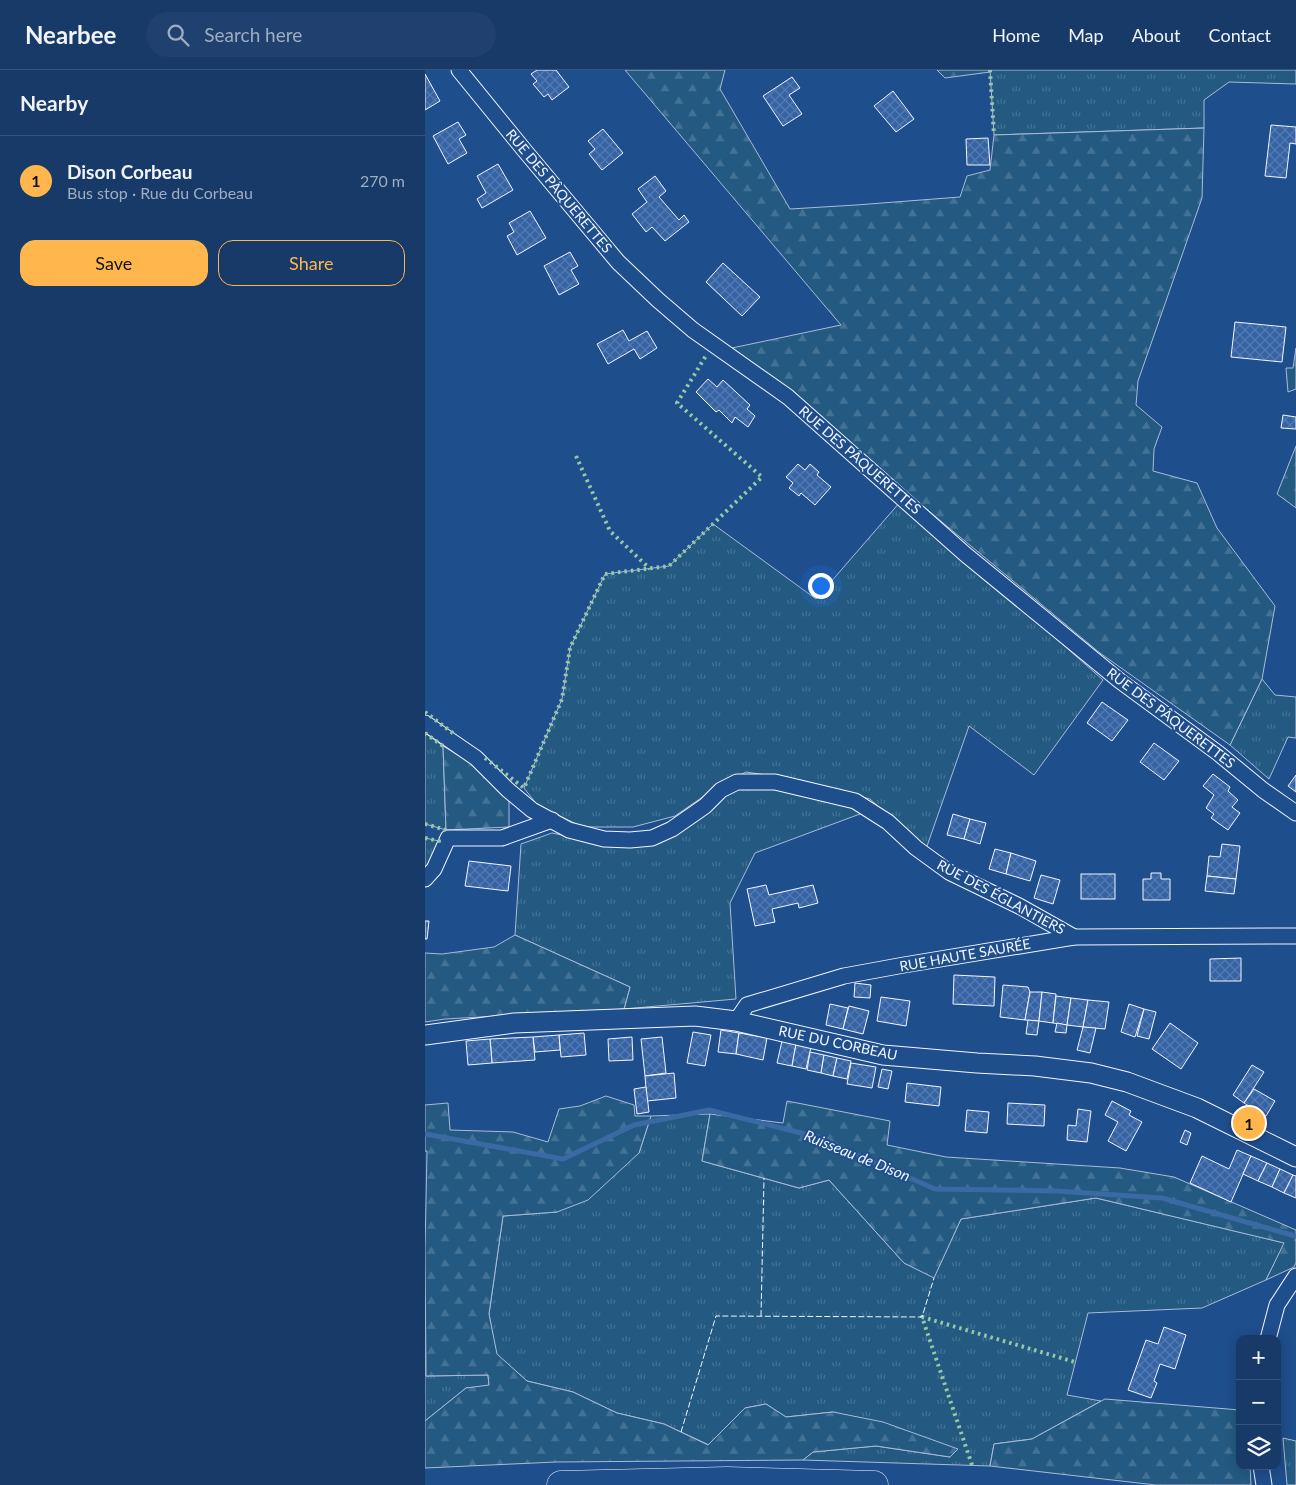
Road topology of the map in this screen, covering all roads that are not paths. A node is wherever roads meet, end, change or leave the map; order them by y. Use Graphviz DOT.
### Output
graph roads {
  1 [pos="459,70"];
  2 [pos="425,722"];
  3 [pos="1296,813"];
  4 [pos="552,820"];
  5 [pos="425,880"];
  6 [pos="1074,936"];
  7 [pos="1296,936"];
  8 [pos="736,1021"];
  9 [pos="425,1035"];
  10 [pos="1296,1157"];
  11 [pos="1296,1276"];
  12 [pos="1269,1335"];
  13 [pos="1262,1470"];
  14 [pos="561,1485"];
  15 [pos="874,1485"];
  16 [pos="1264,1485"];
  1 -- 3 [label="street, RUE DES PÂQUERETTES"];
  2 -- 4 [label="street, RUE DES ÉGLANTIERS"];
  4 -- 5 [label="street"];
  4 -- 6 [label="street, RUE DES ÉGLANTIERS"];
  6 -- 7 [label="street, RUE HAUTE SAURÉE"];
  6 -- 8 [label="street, RUE HAUTE SAURÉE"];
  8 -- 9 [label="street, RUE DU CORBEAU"];
  8 -- 10 [label="street, RUE DU CORBEAU"];
  11 -- 12 [label="street"];
  13 -- 16 [label="street"];
  14 -- 15 [label="highway"];
}
